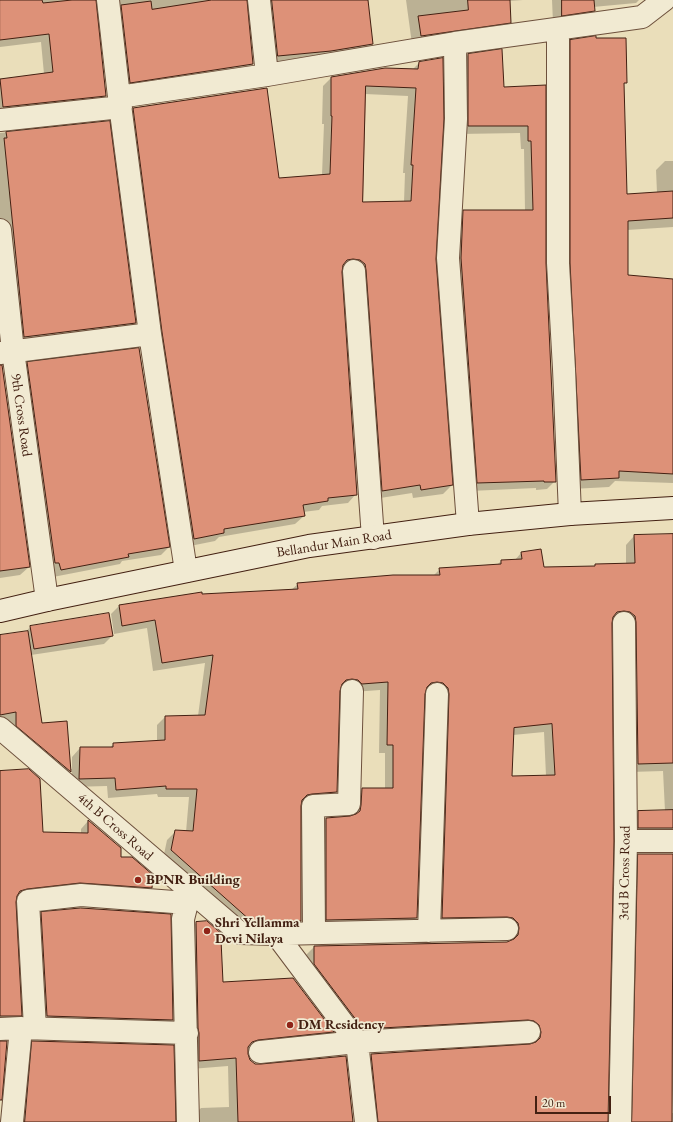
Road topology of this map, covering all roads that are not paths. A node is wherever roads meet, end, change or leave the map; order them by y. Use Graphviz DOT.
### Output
graph roads {
  1 [pos="108,0"];
  2 [pos="259,0"];
  3 [pos="664,0"];
  4 [pos="558,30"];
  5 [pos="455,43"];
  6 [pos="267,74"];
  7 [pos="120,102"];
  8 [pos="0,120"];
  9 [pos="0,230"];
  10 [pos="354,271"];
  11 [pos="150,334"];
  12 [pos="6,352"];
  13 [pos="673,508"];
  14 [pos="570,514"];
  15 [pos="468,524"];
  16 [pos="373,538"];
  17 [pos="186,571"];
  18 [pos="47,600"];
  19 [pos="0,611"];
  20 [pos="624,623"];
  21 [pos="352,691"];
  22 [pos="437,694"];
  23 [pos="0,728"];
  24 [pos="626,841"];
  25 [pos="673,842"];
  26 [pos="189,897"];
  27 [pos="507,929"];
  28 [pos="429,931"];
  29 [pos="314,933"];
  30 [pos="276,934"];
  31 [pos="18,1028"];
  32 [pos="529,1032"];
  33 [pos="186,1033"];
  34 [pos="357,1042"];
  35 [pos="260,1052"];
  36 [pos="12,1122"];
  37 [pos="188,1122"];
  38 [pos="366,1122"];
  39 [pos="620,1122"];
  1 -- 7 [label="street"];
  2 -- 6 [label="street"];
  3 -- 4 [label="street"];
  4 -- 5 [label="street"];
  4 -- 14 [label="street"];
  5 -- 6 [label="street"];
  5 -- 15 [label="street"];
  6 -- 7 [label="street"];
  7 -- 8 [label="street"];
  7 -- 11 [label="street"];
  9 -- 12 [label="street, 9th Cross Road"];
  10 -- 16 [label="street"];
  11 -- 12 [label="street"];
  11 -- 17 [label="street"];
  12 -- 18 [label="street, 9th Cross Road"];
  13 -- 14 [label="street, Bellandur Main Road"];
  14 -- 15 [label="street, Bellandur Main Road"];
  15 -- 16 [label="street, Bellandur Main Road"];
  16 -- 17 [label="street, Bellandur Main Road"];
  17 -- 18 [label="street, Bellandur Main Road"];
  18 -- 19 [label="street, Bellandur Main Road"];
  20 -- 24 [label="street, 3rd B Cross Road"];
  21 -- 29 [label="street"];
  22 -- 28 [label="street"];
  23 -- 26 [label="street, 4th B Cross Road"];
  24 -- 25 [label="street"];
  24 -- 39 [label="street, 3rd B Cross Road"];
  26 -- 30 [label="street, 4th B Cross Road"];
  26 -- 31 [label="street"];
  26 -- 33 [label="street"];
  27 -- 28 [label="street, 4th B Cross Road"];
  28 -- 29 [label="street, 4th B Cross Road"];
  29 -- 30 [label="street, 4th B Cross Road"];
  30 -- 34 [label="street"];
  31 -- 33 [label="street"];
  31 -- 36 [label="street"];
  32 -- 34 [label="street"];
  33 -- 37 [label="street"];
  34 -- 35 [label="street"];
  34 -- 38 [label="street"];
}
